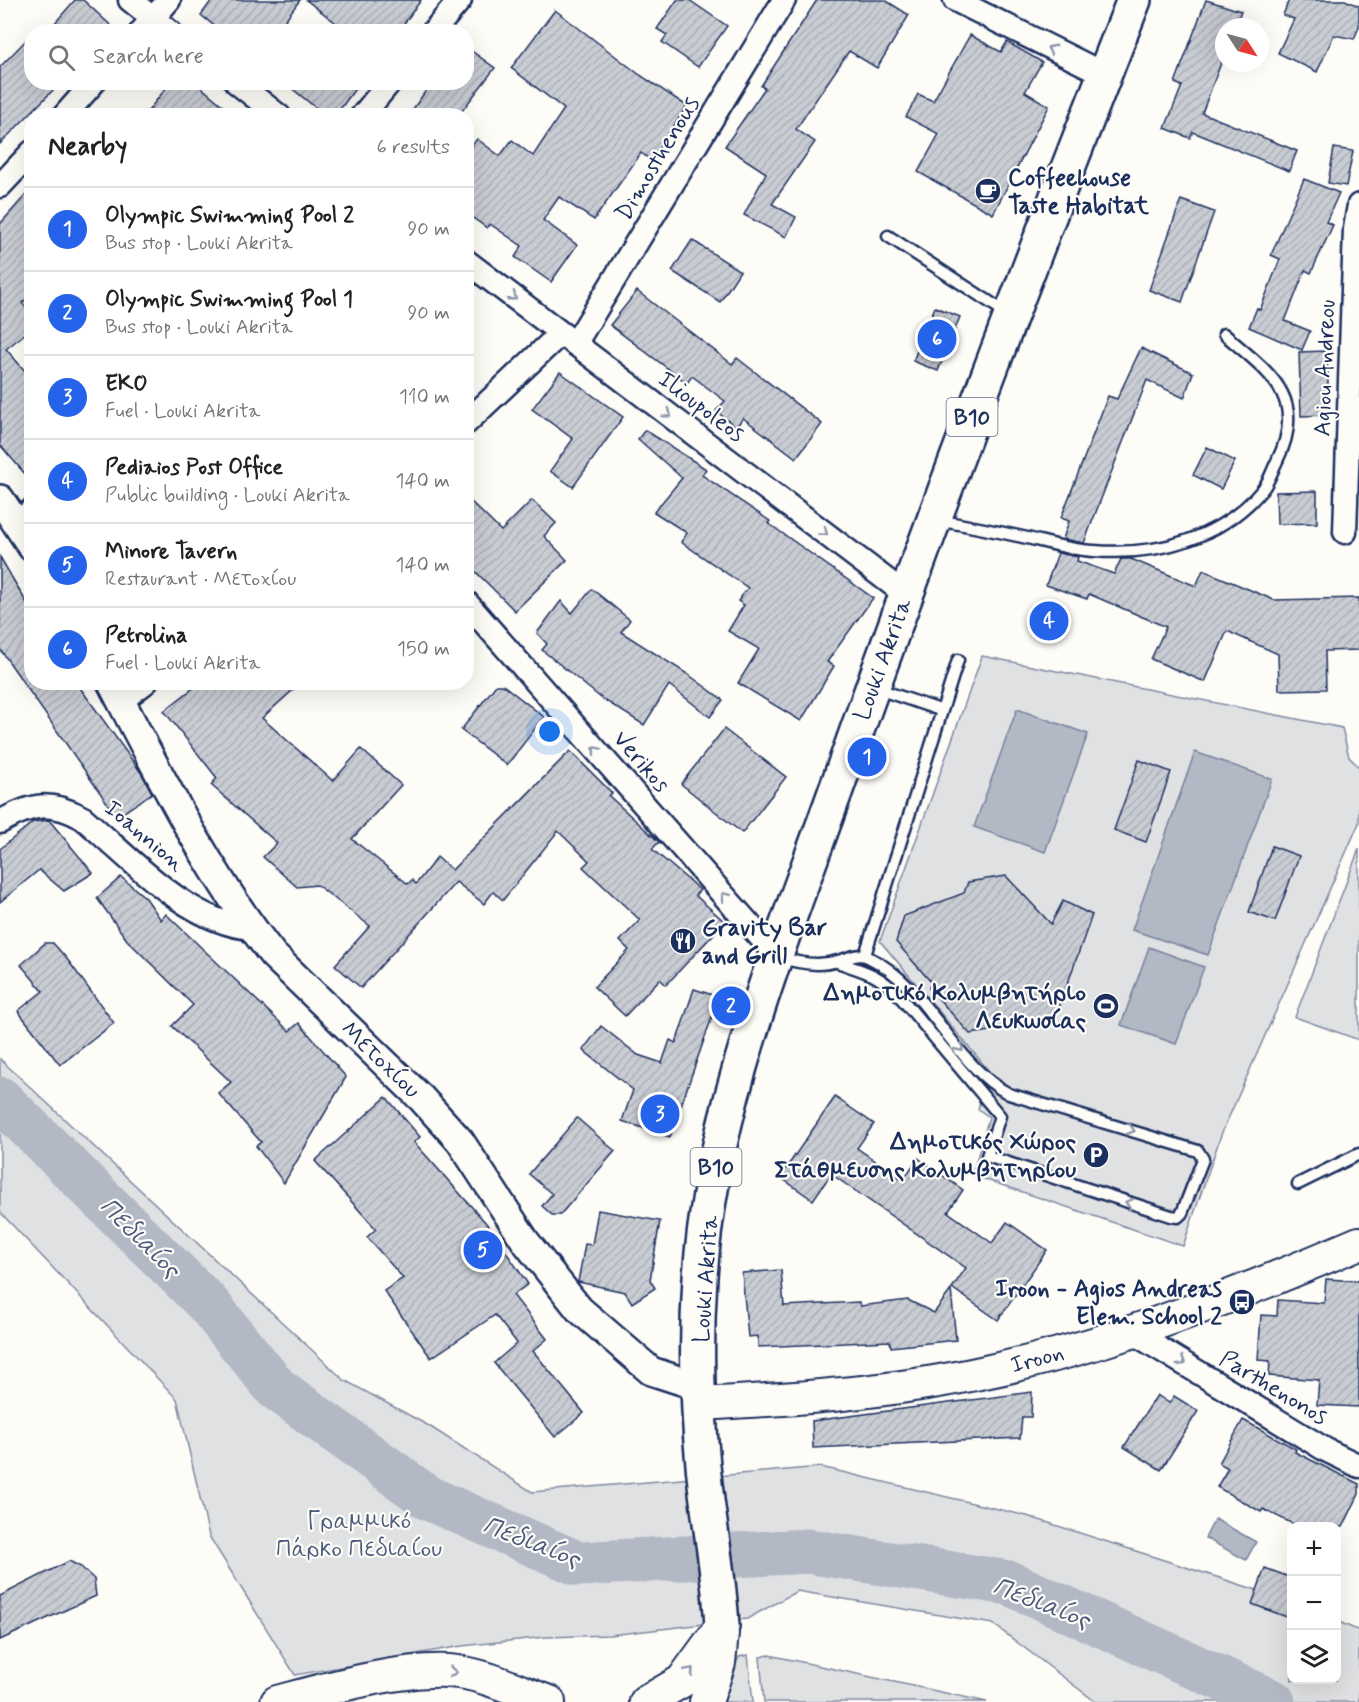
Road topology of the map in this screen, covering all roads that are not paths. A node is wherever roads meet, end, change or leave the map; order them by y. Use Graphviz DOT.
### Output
graph roads {
  1 [pos="130,0"];
  2 [pos="169,0"];
  3 [pos="460,0"];
  4 [pos="784,0"];
  5 [pos="955,0"];
  6 [pos="1134,0"];
  7 [pos="152,24"];
  8 [pos="157,24"];
  9 [pos="440,24"];
  10 [pos="1100,85"];
  11 [pos="87,90"];
  12 [pos="246,90"];
  13 [pos="383,90"];
  14 [pos="71,108"];
  15 [pos="269,108"];
  16 [pos="369,108"];
  17 [pos="24,160"];
  18 [pos="0,186"];
  19 [pos="1359,205"];
  20 [pos="888,236"];
  21 [pos="474,267"];
  22 [pos="1011,315"];
  23 [pos="1224,334"];
  24 [pos="567,339"];
  25 [pos="474,416"];
  26 [pos="1354,424"];
  27 [pos="0,499"];
  28 [pos="24,517"];
  29 [pos="933,519"];
  30 [pos="1345,532"];
  31 [pos="905,594"];
  32 [pos="474,611"];
  33 [pos="958,660"];
  34 [pos="872,687"];
  35 [pos="116,692"];
  36 [pos="940,710"];
  37 [pos="0,822"];
  38 [pos="252,928"];
  39 [pos="865,955"];
  40 [pos="777,956"];
  41 [pos="837,962"];
  42 [pos="1359,1154"];
  43 [pos="1298,1184"];
  44 [pos="1359,1243"];
  45 [pos="1132,1332"];
  46 [pos="700,1395"];
  47 [pos="1359,1466"];
  48 [pos="722,1625"];
  49 [pos="516,1695"];
  50 [pos="278,1702"];
  51 [pos="549,1702"];
  52 [pos="646,1702"];
  53 [pos="706,1702"];
  1 -- 7 [label="street"];
  2 -- 8 [label="street"];
  3 -- 9 [label="street"];
  4 -- 24 [label="street, Dimosthenous"];
  10 -- 5 [label="street, one-way"];
  6 -- 10 [label="main road, B10"];
  10 -- 22 [label="main road, Louki Akrita / B10"];
  11 -- 14 [label="street"];
  12 -- 15 [label="street"];
  13 -- 16 [label="street"];
  17 -- 18 [label="street"];
  19 -- 26 [label="street, Agiou Andreou"];
  20 -- 22 [label="lane"];
  21 -- 24 [label="street, Ilioupoleos, one-way"];
  22 -- 29 [label="main road, Louki Akrita / B10"];
  23 -- 29 [label="lane"];
  24 -- 25 [label="street, Dimosthenous"];
  24 -- 31 [label="street, Ilioupoleos, one-way"];
  26 -- 30 [label="street, Agiou Andreou"];
  27 -- 28 [label="street"];
  29 -- 31 [label="main road, Louki Akrita / B10"];
  31 -- 34 [label="main road, Louki Akrita / B10"];
  40 -- 32 [label="street, Verikos, one-way"];
  33 -- 36 [label="lane"];
  34 -- 36 [label="lane"];
  34 -- 40 [label="main road, Louki Akrita / B10"];
  35 -- 38 [label="street, Μετοχίου"];
  36 -- 39 [label="lane"];
  37 -- 38 [label="street, Ioannion"];
  38 -- 46 [label="street, Μετοχίου"];
  39 -- 41 [label="lane"];
  39 -- 41 [label="lane, one-way"];
  40 -- 41 [label="lane"];
  40 -- 46 [label="main road, Louki Akrita / B10"];
  42 -- 43 [label="lane"];
  44 -- 45 [label="main road, Iroon"];
  45 -- 46 [label="main road, Iroon"];
  45 -- 47 [label="street, Parthenonos, one-way"];
  46 -- 48 [label="main road, Louki Akrita / B10"];
  52 -- 48 [label="main road, one-way"];
  48 -- 53 [label="main road"];
  50 -- 49 [label="main road, one-way"];
  49 -- 51 [label="main road"];
}
